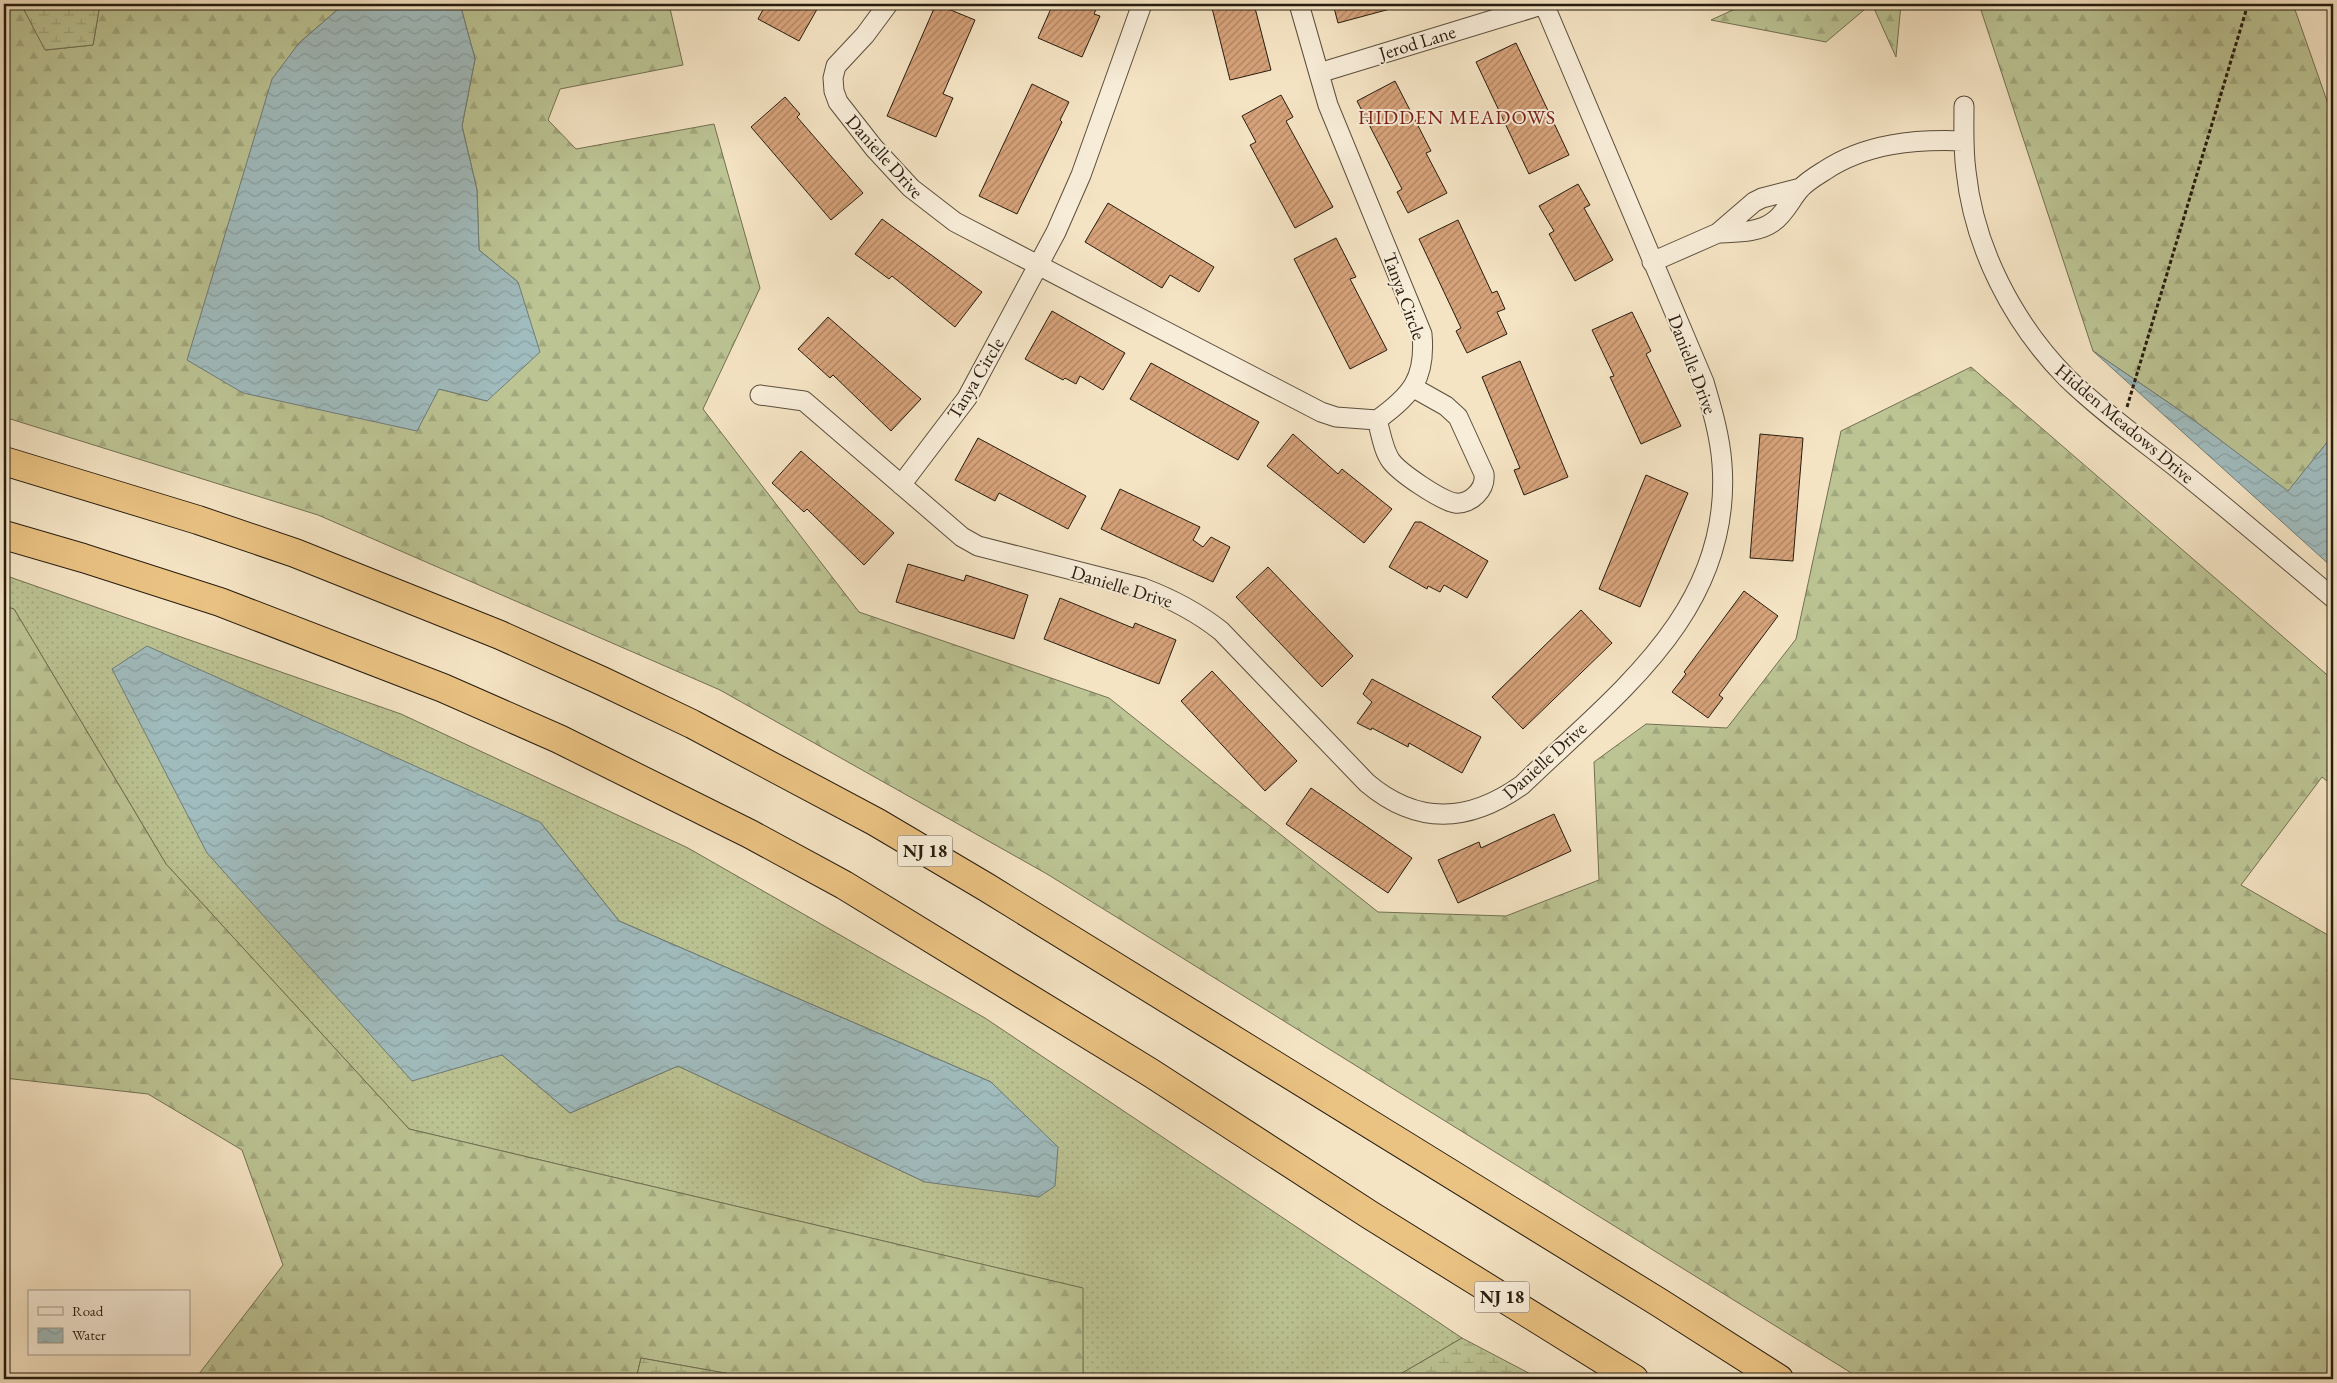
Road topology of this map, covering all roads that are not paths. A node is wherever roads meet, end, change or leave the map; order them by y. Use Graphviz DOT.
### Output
graph roads {
  1 [pos="888,4"];
  2 [pos="1142,4"];
  3 [pos="1299,4"];
  4 [pos="1544,4"];
  5 [pos="1318,73"];
  6 [pos="1964,106"];
  7 [pos="1964,141"];
  8 [pos="1801,188"];
  9 [pos="1718,233"];
  10 [pos="1652,262"];
  11 [pos="1039,264"];
  12 [pos="1414,388"];
  13 [pos="760,395"];
  14 [pos="1377,420"];
  15 [pos="4,461"];
  16 [pos="901,485"];
  17 [pos="4,535"];
  18 [pos="2333,598"];
  19 [pos="1660,1304"];
  20 [pos="1634,1379"];
  21 [pos="1778,1379"];
  22 [pos="1801,1379"];
  1 -- 11 [label="street, Danielle Drive"];
  2 -- 11 [label="street, Tanya Circle"];
  3 -- 5 [label="street, Tanya Circle"];
  4 -- 5 [label="street, Jerod Lane"];
  4 -- 10 [label="street, Danielle Drive"];
  5 -- 12 [label="street, Tanya Circle"];
  6 -- 7 [label="street, Hidden Meadows Drive"];
  7 -- 8 [label="street"];
  7 -- 18 [label="street, Hidden Meadows Drive"];
  8 -- 9 [label="street"];
  8 -- 9 [label="street"];
  9 -- 10 [label="street"];
  10 -- 16 [label="street, Danielle Drive"];
  11 -- 14 [label="street"];
  11 -- 16 [label="street, Tanya Circle"];
  12 -- 14 [label="street, Tanya Circle"];
  12 -- 14 [label="street"];
  13 -- 16 [label="street, Danielle Drive"];
  15 -- 19 [label="highway, NJ 18"];
  17 -- 20 [label="highway, NJ 18"];
  19 -- 21 [label="highway, NJ 18"];
  19 -- 22 [label="highway"];
}
